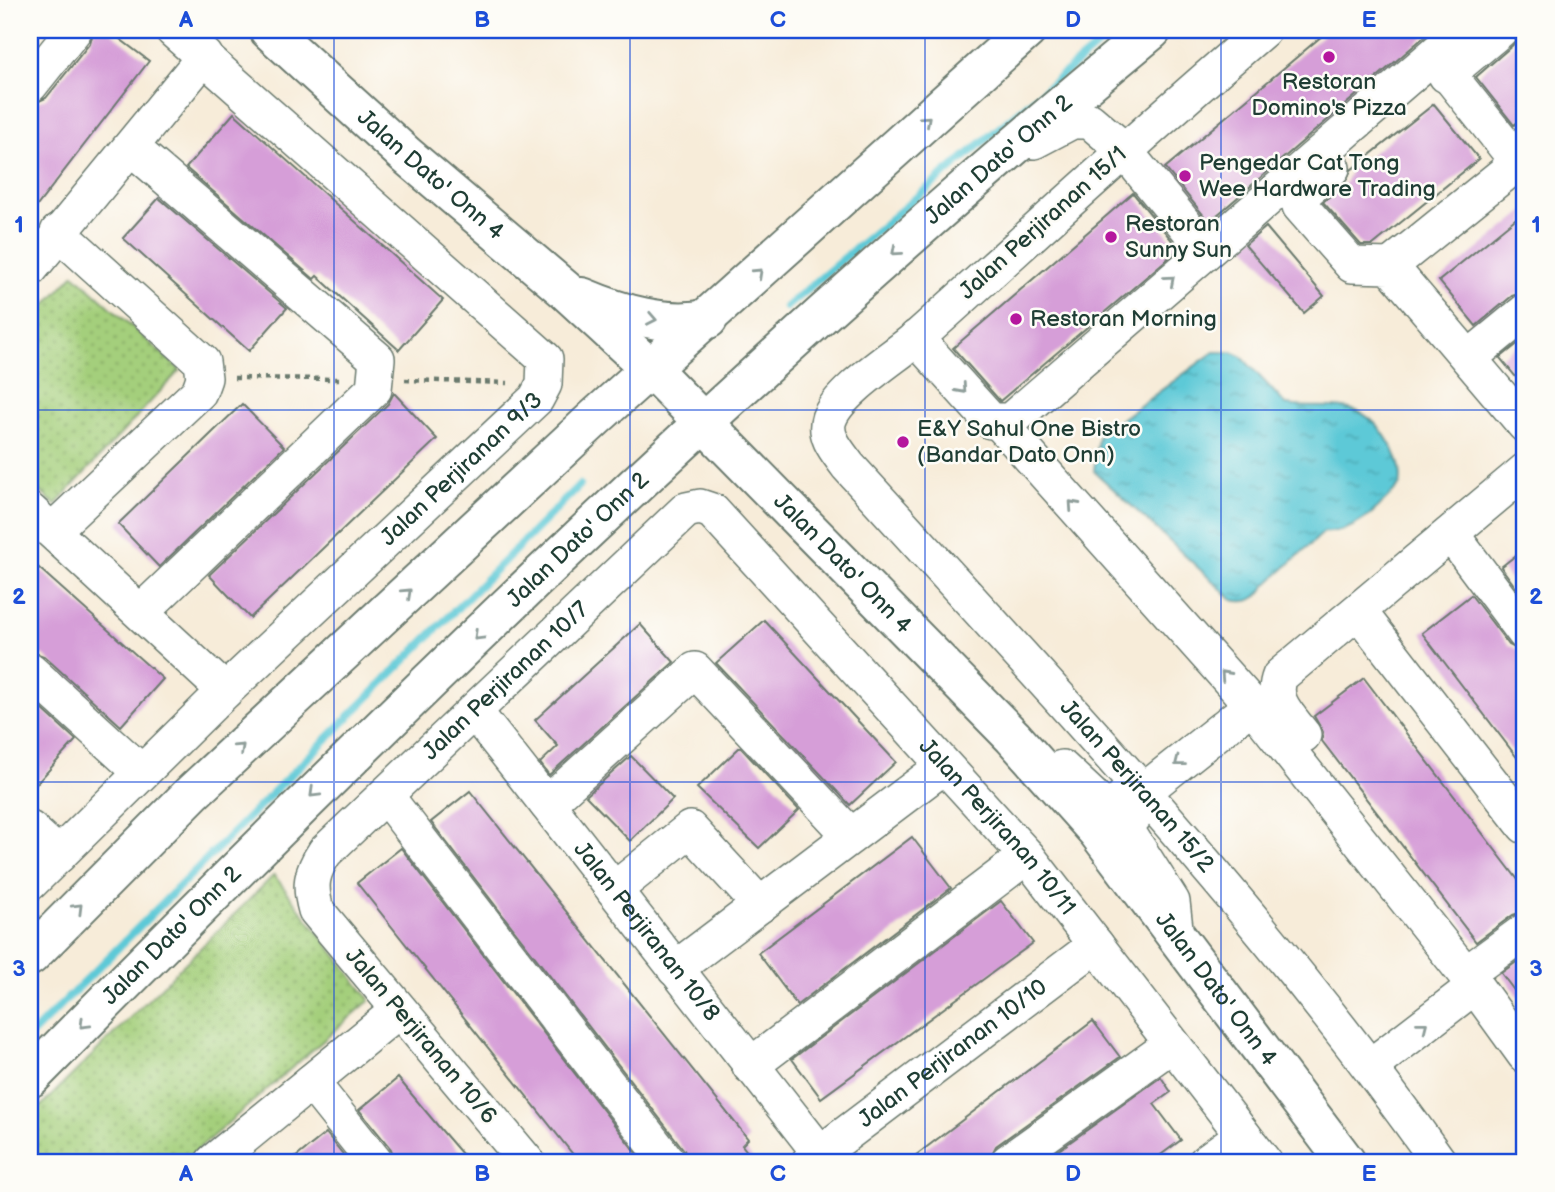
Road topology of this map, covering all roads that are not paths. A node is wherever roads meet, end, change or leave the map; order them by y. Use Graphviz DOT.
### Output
graph roads {
  1 [pos="74,30"];
  2 [pos="173,30"];
  3 [pos="270,30"];
  4 [pos="1027,30"];
  5 [pos="1263,30"];
  6 [pos="1463,30"];
  7 [pos="1500,30"];
  8 [pos="1148,33"];
  9 [pos="205,56"];
  10 [pos="1447,73"];
  11 [pos="30,85"];
  12 [pos="1014,147"];
  13 [pos="132,148"];
  14 [pos="1123,149"];
  15 [pos="1522,159"];
  16 [pos="58,232"];
  17 [pos="1205,249"];
  18 [pos="1390,265"];
  19 [pos="30,269"];
  20 [pos="564,289"];
  21 [pos="1525,312"];
  22 [pos="708,319"];
  23 [pos="916,338"];
  24 [pos="1469,358"];
  25 [pos="652,370"];
  26 [pos="596,417"];
  27 [pos="705,420"];
  28 [pos="828,420"];
  29 [pos="1000,423"];
  30 [pos="1525,425"];
  31 [pos="1525,471"];
  32 [pos="699,511"];
  33 [pos="41,521"];
  34 [pos="1451,534"];
  35 [pos="141,612"];
  36 [pos="1359,612"];
  37 [pos="1525,633"];
  38 [pos="30,671"];
  39 [pos="225,691"];
  40 [pos="1264,697"];
  41 [pos="474,710"];
  42 [pos="1013,737"];
  43 [pos="944,765"];
  44 [pos="141,772"];
  45 [pos="1144,791"];
  46 [pos="385,795"];
  47 [pos="547,804"];
  48 [pos="1525,826"];
  49 [pos="30,829"];
  50 [pos="851,836"];
  51 [pos="59,855"];
  52 [pos="1027,856"];
  53 [pos="30,883"];
  54 [pos="614,890"];
  55 [pos="760,905"];
  56 [pos="316,911"];
  57 [pos="1525,930"];
  58 [pos="1176,932"];
  59 [pos="1096,945"];
  60 [pos="30,956"];
  61 [pos="675,969"];
  62 [pos="1476,976"];
  63 [pos="399,1010"];
  64 [pos="1525,1030"];
  65 [pos="1171,1045"];
  66 [pos="1525,1055"];
  67 [pos="750,1066"];
  68 [pos="1371,1066"];
  69 [pos="30,1078"];
  70 [pos="311,1082"];
  71 [pos="1243,1135"];
  72 [pos="819,1159"];
  73 [pos="219,1161"];
  74 [pos="375,1162"];
  75 [pos="527,1162"];
  76 [pos="668,1162"];
  77 [pos="1008,1162"];
  78 [pos="1206,1162"];
  79 [pos="1264,1162"];
  80 [pos="1346,1162"];
  81 [pos="1439,1162"];
  1 -- 11 [label="street"];
  2 -- 9 [label="street, Jalan Perjiranan 9/3"];
  3 -- 20 [label="main road, Jalan Dato' Onn 4"];
  22 -- 4 [label="main road, one-way"];
  5 -- 14 [label="street, Jalan Perjiranan 15/1"];
  6 -- 17 [label="street"];
  7 -- 10 [label="street"];
  8 -- 12 [label="main road, Jalan Dato' Onn 2"];
  8 -- 14 [label="street"];
  9 -- 13 [label="street"];
  9 -- 39 [label="street, Jalan Perjiranan 9/3"];
  10 -- 15 [label="street"];
  10 -- 18 [label="street"];
  12 -- 14 [label="street"];
  12 -- 27 [label="main road, Jalan Dato' Onn 2, one-way"];
  13 -- 16 [label="street"];
  13 -- 35 [label="street"];
  14 -- 17 [label="street"];
  14 -- 23 [label="street, Jalan Perjiranan 15/1"];
  15 -- 18 [label="street"];
  16 -- 19 [label="street"];
  16 -- 33 [label="street"];
  29 -- 17 [label="street, one-way"];
  18 -- 24 [label="street"];
  20 -- 22 [label="main road, one-way"];
  20 -- 25 [label="main road, Jalan Dato' Onn 4"];
  20 -- 26 [label="main road"];
  21 -- 24 [label="street"];
  22 -- 25 [label="main road"];
  23 -- 28 [label="street, Jalan Perjiranan 15/1"];
  23 -- 29 [label="street, one-way"];
  24 -- 30 [label="street"];
  25 -- 26 [label="main road"];
  25 -- 27 [label="main road, Jalan Dato' Onn 4"];
  60 -- 26 [label="main road, one-way"];
  27 -- 42 [label="main road, Jalan Dato' Onn 4"];
  27 -- 69 [label="main road, Jalan Dato' Onn 2, one-way"];
  28 -- 45 [label="street, Jalan Perjiranan 15/2"];
  40 -- 29 [label="street, one-way"];
  31 -- 34 [label="street"];
  32 -- 41 [label="street, Jalan Perjiranan 10/7"];
  32 -- 43 [label="street, Jalan Perjiranan 10/11"];
  33 -- 35 [label="street"];
  34 -- 36 [label="street"];
  34 -- 37 [label="street"];
  35 -- 39 [label="street"];
  36 -- 40 [label="street"];
  36 -- 48 [label="street"];
  38 -- 44 [label="street"];
  39 -- 44 [label="street, Jalan Perjiranan 9/3"];
  40 -- 45 [label="street, one-way"];
  40 -- 62 [label="street"];
  41 -- 46 [label="street, Jalan Perjiranan 10/7"];
  41 -- 47 [label="street, Jalan Perjiranan 10/8"];
  42 -- 45 [label="street"];
  42 -- 58 [label="main road, Jalan Dato' Onn 4"];
  43 -- 50 [label="street"];
  43 -- 52 [label="street, Jalan Perjiranan 10/11"];
  44 -- 51 [label="street, Jalan Perjiranan 9/3"];
  45 -- 58 [label="street"];
  45 -- 68 [label="street, Jalan Perjiranan 15/2"];
  46 -- 56 [label="street, Jalan Perjiranan 10/7"];
  46 -- 76 [label="street"];
  47 -- 50 [label="street"];
  47 -- 54 [label="street, Jalan Perjiranan 10/8"];
  49 -- 51 [label="street"];
  50 -- 55 [label="street"];
  51 -- 53 [label="street, Jalan Perjiranan 9/3"];
  52 -- 59 [label="street, Jalan Perjiranan 10/11"];
  52 -- 67 [label="street"];
  54 -- 55 [label="street"];
  54 -- 61 [label="street, Jalan Perjiranan 10/8"];
  55 -- 61 [label="street"];
  56 -- 63 [label="street, Jalan Perjiranan 10/6"];
  57 -- 62 [label="street"];
  58 -- 80 [label="main road, Jalan Dato' Onn 4"];
  59 -- 65 [label="street, Jalan Perjiranan 10/11"];
  59 -- 72 [label="street, Jalan Perjiranan 10/10"];
  61 -- 67 [label="street, Jalan Perjiranan 10/8"];
  62 -- 64 [label="street"];
  62 -- 66 [label="street"];
  68 -- 62 [label="street, one-way"];
  63 -- 70 [label="street"];
  63 -- 75 [label="street, Jalan Perjiranan 10/6"];
  65 -- 71 [label="street, Jalan Perjiranan 10/11"];
  65 -- 77 [label="street"];
  67 -- 72 [label="street, Jalan Perjiranan 10/8"];
  68 -- 81 [label="street, Jalan Perjiranan 15/2"];
  70 -- 73 [label="street"];
  70 -- 74 [label="street"];
  71 -- 78 [label="street"];
  71 -- 79 [label="street, Jalan Perjiranan 10/11"];
}
